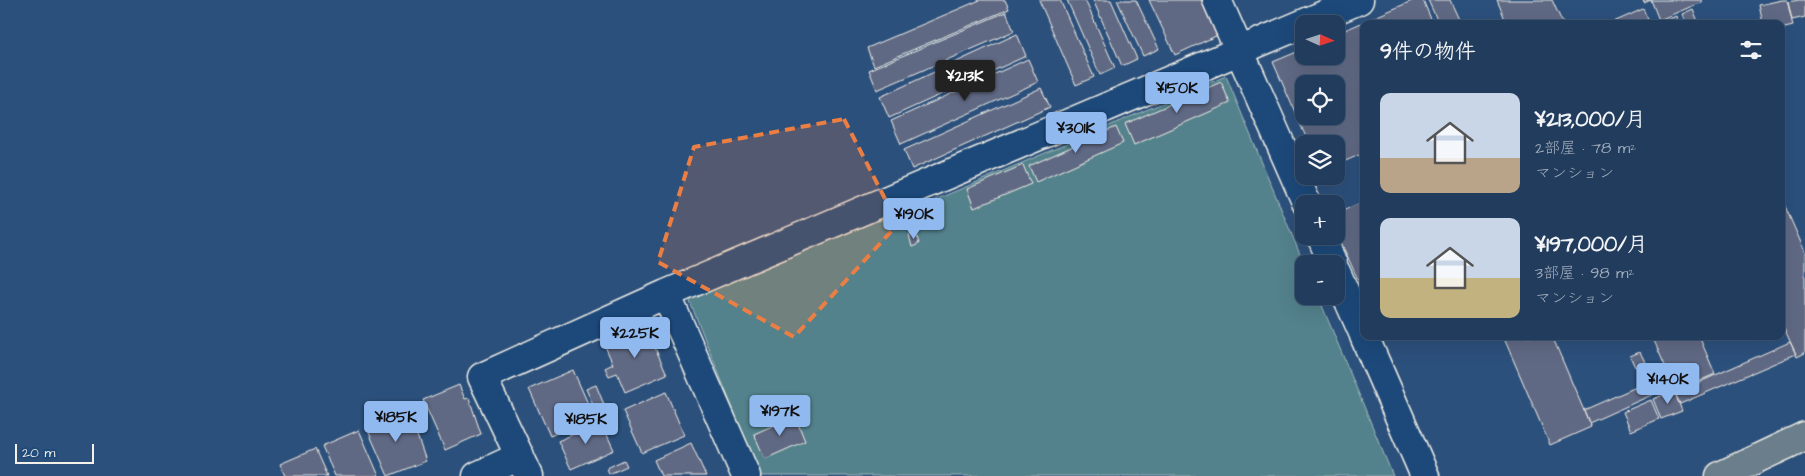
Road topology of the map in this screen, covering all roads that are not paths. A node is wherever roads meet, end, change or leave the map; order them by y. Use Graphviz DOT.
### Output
graph roads {
  1 [pos="1217,0"];
  2 [pos="1359,0"];
  3 [pos="1240,49"];
  4 [pos="1303,195"];
  5 [pos="1345,293"];
  6 [pos="666,294"];
  7 [pos="1360,327"];
  8 [pos="1366,340"];
  9 [pos="1805,436"];
  10 [pos="524,466"];
  11 [pos="1754,469"];
  12 [pos="477,476"];
  13 [pos="746,476"];
  14 [pos="1425,476"];
  15 [pos="1720,476"];
  1 -- 3 [label="street"];
  2 -- 3 [label="street"];
  3 -- 4 [label="street"];
  3 -- 6 [label="street"];
  5 -- 7 [label="street"];
  6 -- 10 [label="street"];
  6 -- 13 [label="street"];
  8 -- 14 [label="street"];
  9 -- 11 [label="main road"];
  10 -- 12 [label="street"];
  11 -- 15 [label="main road"];
}
